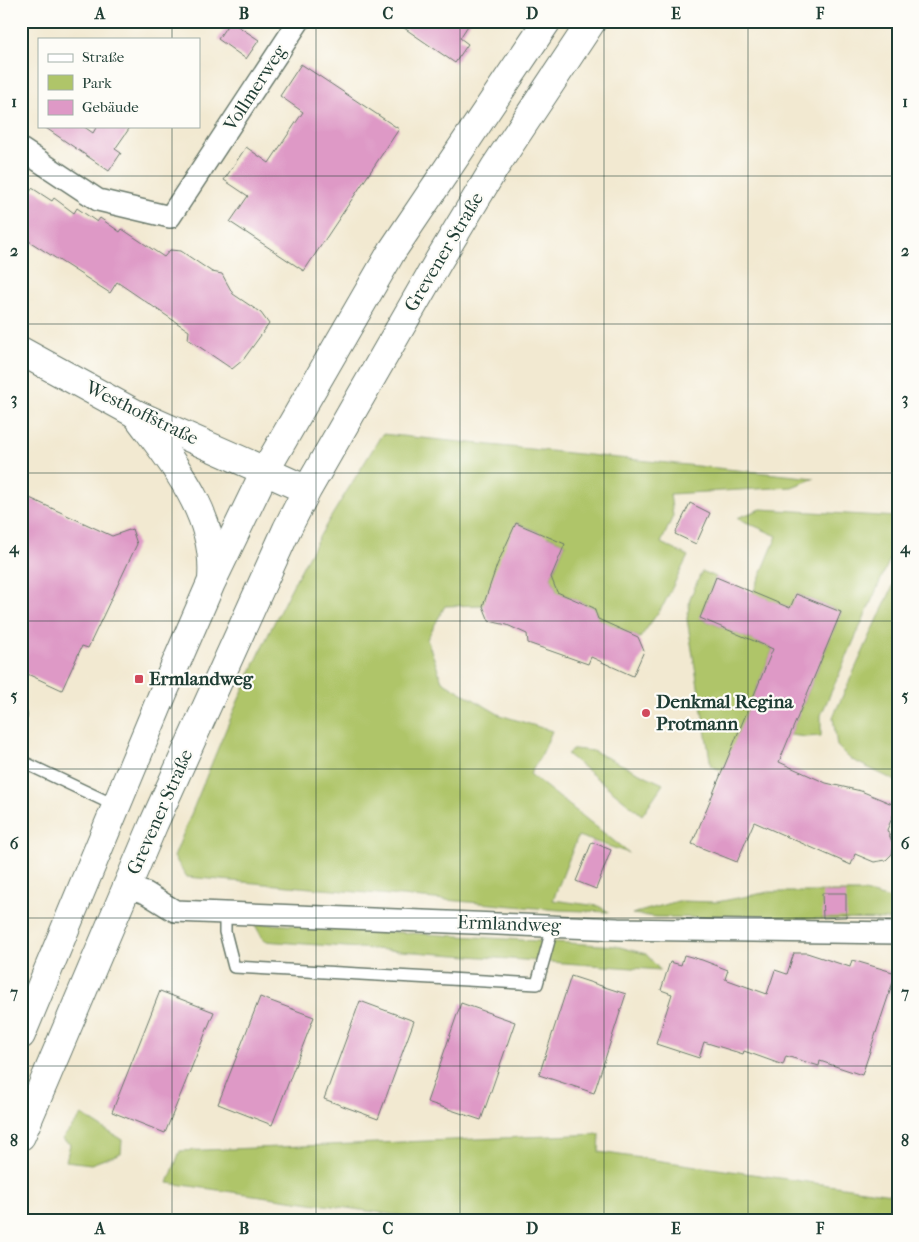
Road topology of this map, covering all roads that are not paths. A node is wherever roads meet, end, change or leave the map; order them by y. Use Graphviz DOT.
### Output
graph roads {
  1 [pos="299,21"];
  2 [pos="547,21"];
  3 [pos="592,21"];
  4 [pos="21,148"];
  5 [pos="21,351"];
  6 [pos="136,414"];
  7 [pos="266,471"];
  8 [pos="306,490"];
  9 [pos="211,583"];
  10 [pos="21,761"];
  11 [pos="116,806"];
  12 [pos="127,887"];
  13 [pos="225,913"];
  14 [pos="553,926"];
  15 [pos="898,933"];
  16 [pos="21,1035"];
  17 [pos="21,1136"];
  1 -- 4 [label="street, Vollmerweg"];
  2 -- 7 [label="main road, Grevener Straße"];
  3 -- 8 [label="main road, Grevener Straße"];
  5 -- 6 [label="main road, Westhoffstraße"];
  6 -- 7 [label="main road, Westhoffstraße"];
  6 -- 9 [label="main road"];
  7 -- 8 [label="main road"];
  7 -- 9 [label="main road, Grevener Straße"];
  8 -- 12 [label="main road, Grevener Straße"];
  9 -- 11 [label="main road, Grevener Straße"];
  10 -- 11 [label="lane"];
  11 -- 16 [label="main road, Grevener Straße"];
  12 -- 13 [label="street, Ermlandweg"];
  12 -- 17 [label="main road, Grevener Straße"];
  13 -- 14 [label="street, Ermlandweg"];
  13 -- 14 [label="lane"];
  14 -- 15 [label="street, Ermlandweg"];
}
